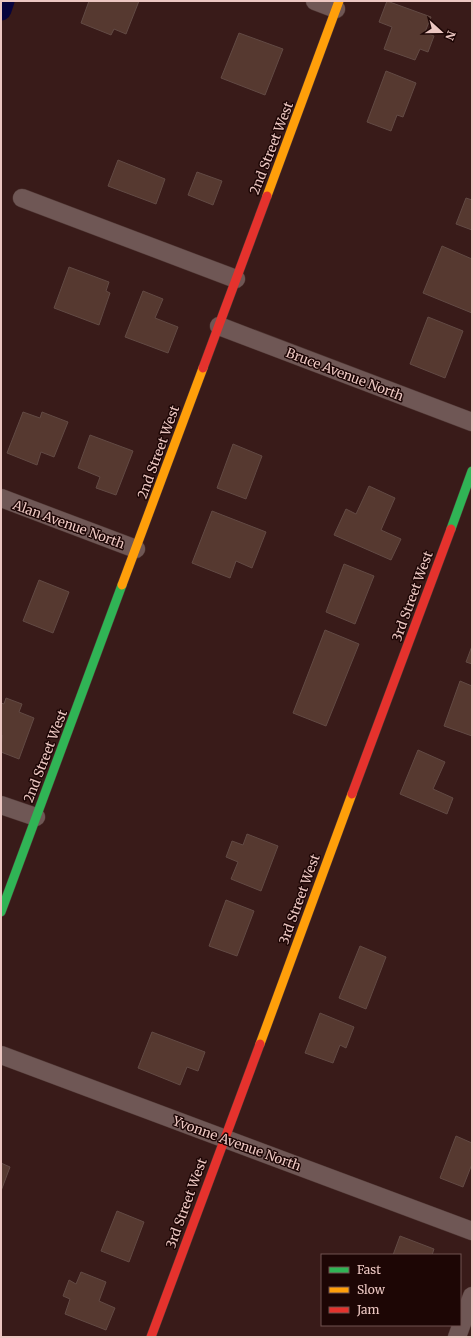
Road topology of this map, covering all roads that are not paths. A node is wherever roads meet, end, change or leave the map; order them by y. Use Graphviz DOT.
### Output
graph roads {
  1 [pos="315,1"];
  2 [pos="337,5"];
  3 [pos="22,198"];
  4 [pos="236,279"];
  5 [pos="219,326"];
  6 [pos="472,422"];
  7 [pos="472,471"];
  8 [pos="1,498"];
  9 [pos="136,549"];
  10 [pos="1,805"];
  11 [pos="36,817"];
  12 [pos="1,912"];
  13 [pos="1,1055"];
  14 [pos="224,1138"];
  15 [pos="472,1232"];
  16 [pos="472,1296"];
  17 [pos="151,1337"];
  18 [pos="457,1337"];
  1 -- 2 [label="street"];
  2 -- 4 [label="street, 2nd Street West"];
  3 -- 4 [label="street"];
  4 -- 5 [label="street, 2nd Street West"];
  5 -- 6 [label="street, Bruce Avenue North"];
  5 -- 9 [label="street, 2nd Street West"];
  7 -- 14 [label="street, 3rd Street West"];
  8 -- 9 [label="street, Alan Avenue North"];
  9 -- 11 [label="street, 2nd Street West"];
  10 -- 11 [label="street"];
  11 -- 12 [label="street, 2nd Street West"];
  13 -- 14 [label="street, Yvonne Avenue North"];
  14 -- 15 [label="street, Yvonne Avenue North"];
  14 -- 17 [label="street, 3rd Street West"];
  16 -- 18 [label="street"];
}
